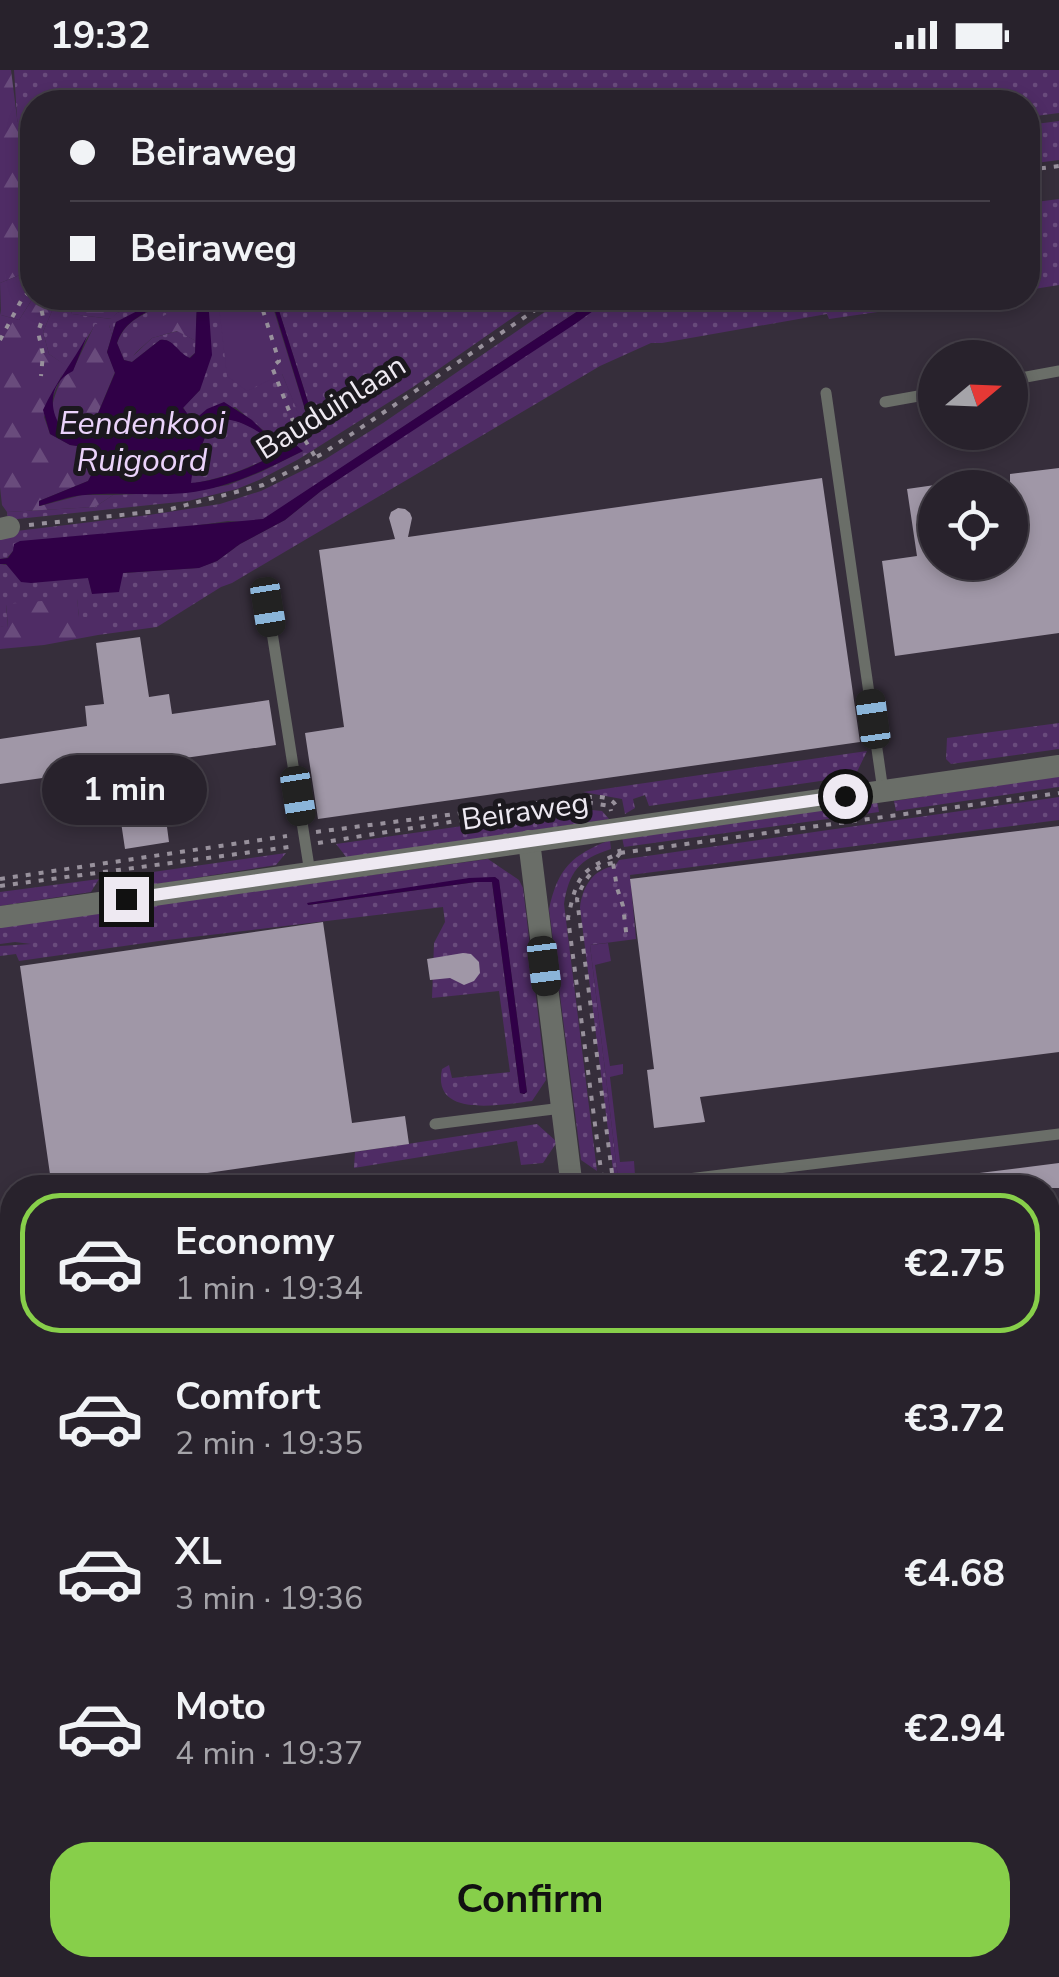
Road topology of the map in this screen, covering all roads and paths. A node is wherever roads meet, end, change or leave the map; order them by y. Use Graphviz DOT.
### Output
graph roads {
  1 [pos="20,304"];
  2 [pos="41,310"];
  3 [pos="263,310"];
  4 [pos="535,310"];
  5 [pos="0,340"];
  6 [pos="1059,371"];
  7 [pos="42,376"];
  8 [pos="1028,377"];
  9 [pos="826,394"];
  10 [pos="918,396"];
  11 [pos="885,402"];
  12 [pos="316,458"];
  13 [pos="5,528"];
  14 [pos="268,607"];
  15 [pos="1059,766"];
  16 [pos="883,791"];
  17 [pos="1059,793"];
  18 [pos="616,829"];
  19 [pos="530,841"];
  20 [pos="306,845"];
  21 [pos="620,853"];
  22 [pos="310,872"];
  23 [pos="0,886"];
  24 [pos="0,918"];
  25 [pos="627,940"];
  26 [pos="562,1108"];
  27 [pos="435,1124"];
  28 [pos="1059,1134"];
  29 [pos="570,1175"];
  30 [pos="601,1175"];
  31 [pos="612,1175"];
  32 [pos="721,1175"];
  1 -- 5 [label="path"];
  2 -- 7 [label="path"];
  3 -- 12 [label="path"];
  4 -- 12 [label="path, Bauduinlaan"];
  6 -- 8 [label="lane"];
  9 -- 16 [label="lane"];
  10 -- 11 [label="lane"];
  12 -- 13 [label="path, Bauduinlaan"];
  14 -- 20 [label="lane"];
  15 -- 16 [label="street, Beiraweg"];
  16 -- 18 [label="street, Beiraweg"];
  17 -- 21 [label="path, Beiraweg"];
  18 -- 19 [label="street, Beiraweg"];
  18 -- 20 [label="path"];
  18 -- 21 [label="path"];
  19 -- 22 [label="street, Beiraweg"];
  19 -- 26 [label="street"];
  20 -- 22 [label="lane"];
  20 -- 23 [label="path"];
  21 -- 30 [label="path"];
  22 -- 24 [label="street, Beiraweg"];
  25 -- 31 [label="path"];
  26 -- 27 [label="lane"];
  26 -- 29 [label="street"];
  28 -- 32 [label="lane"];
}
